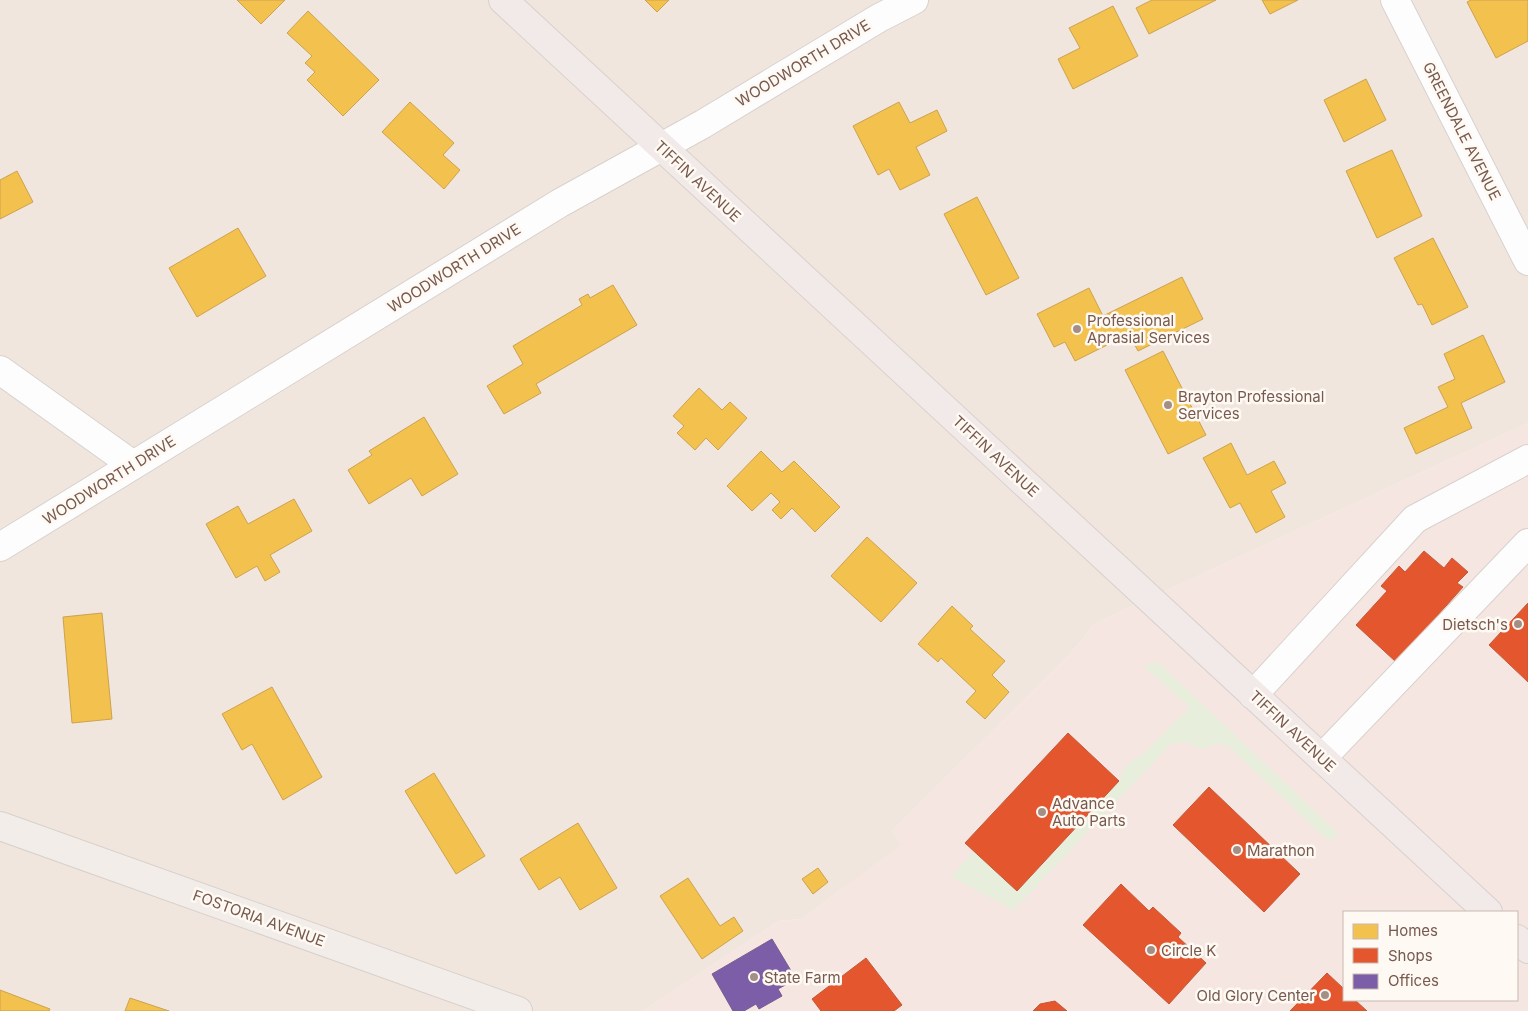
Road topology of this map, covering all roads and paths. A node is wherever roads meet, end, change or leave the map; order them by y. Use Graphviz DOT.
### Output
graph roads {
  1 [pos="503,0"];
  2 [pos="914,0"];
  3 [pos="1395,0"];
  4 [pos="661,147"];
  5 [pos="1528,261"];
  6 [pos="0,370"];
  7 [pos="1528,460"];
  8 [pos="134,465"];
  9 [pos="1528,543"];
  10 [pos="0,547"];
  11 [pos="1253,695"];
  12 [pos="1322,758"];
  13 [pos="0,826"];
  14 [pos="1487,911"];
  15 [pos="1518,940"];
  16 [pos="1528,949"];
  17 [pos="518,1011"];
  1 -- 4 [label="highway, TIFFIN AVENUE"];
  2 -- 4 [label="street, WOODWORTH DRIVE"];
  3 -- 5 [label="street, GREENDALE AVENUE"];
  4 -- 8 [label="street, WOODWORTH DRIVE"];
  4 -- 11 [label="highway, TIFFIN AVENUE"];
  6 -- 8 [label="street"];
  7 -- 11 [label="street"];
  8 -- 10 [label="street, WOODWORTH DRIVE"];
  9 -- 12 [label="street"];
  11 -- 12 [label="highway, TIFFIN AVENUE"];
  12 -- 14 [label="highway, TIFFIN AVENUE"];
  13 -- 17 [label="main road, FOSTORIA AVENUE"];
  15 -- 16 [label="highway"];
}
